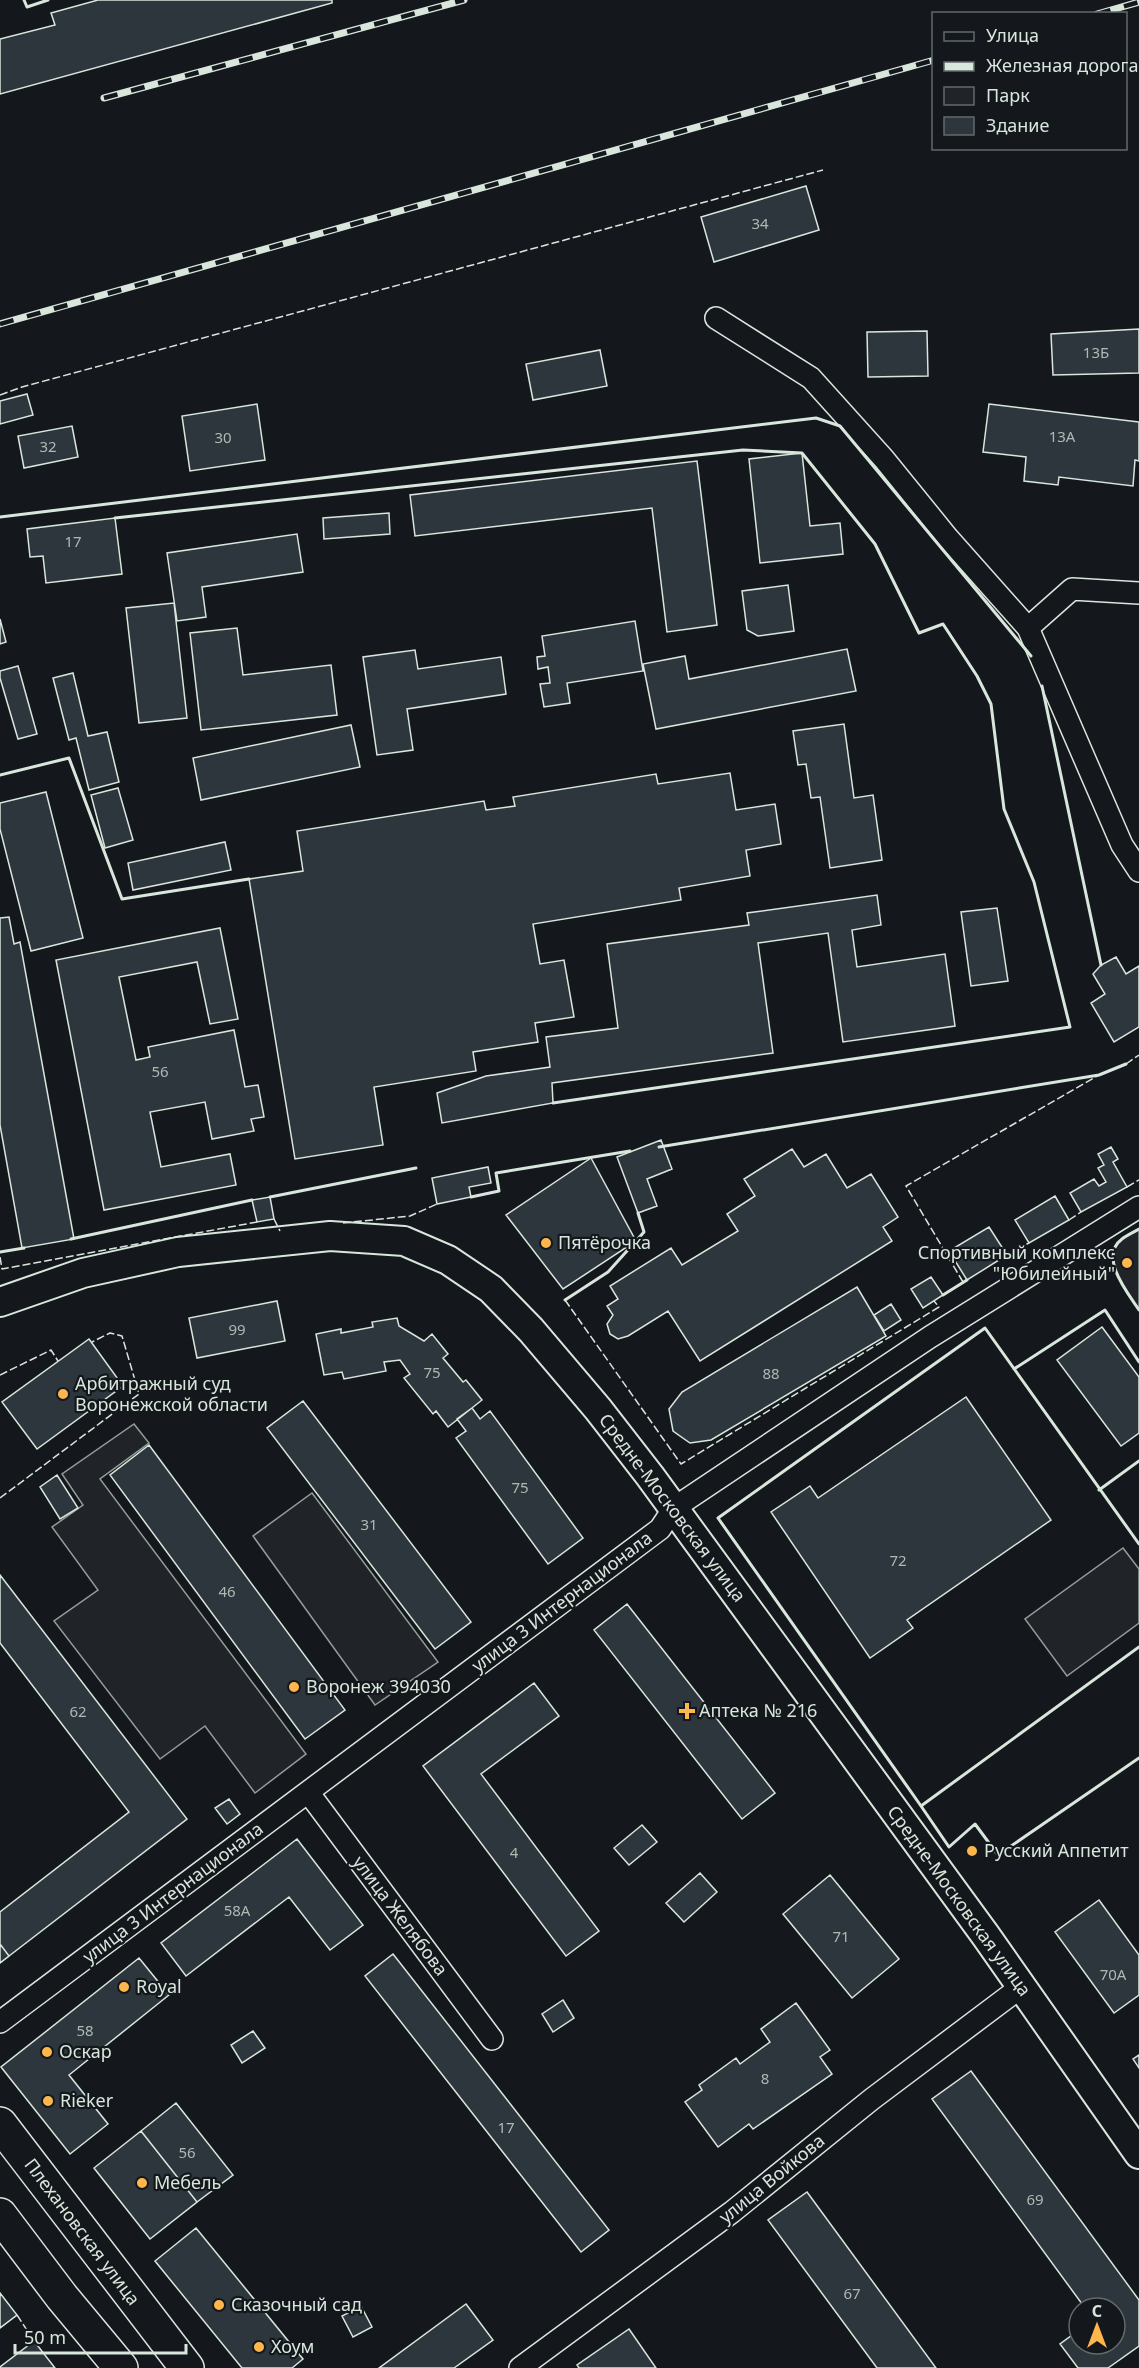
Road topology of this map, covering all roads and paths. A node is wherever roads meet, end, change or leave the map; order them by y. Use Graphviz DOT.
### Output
graph roads {
  1 [pos="716,318"];
  2 [pos="1139,594"];
  3 [pos="1028,628"];
  4 [pos="1139,871"];
  5 [pos="1139,1207"];
  6 [pos="0,1302"];
  7 [pos="674,1508"];
  8 [pos="308,1792"];
  9 [pos="1021,1987"];
  10 [pos="0,2022"];
  11 [pos="492,2039"];
  12 [pos="0,2124"];
  13 [pos="1139,2154"];
  14 [pos="0,2215"];
  15 [pos="121,2368"];
  16 [pos="187,2368"];
  17 [pos="520,2368"];
  1 -- 3 [label="street"];
  2 -- 3 [label="street"];
  3 -- 4 [label="street"];
  5 -- 7 [label="street, улица 3 Интернационала"];
  6 -- 7 [label="street, Средне-Московская улица"];
  7 -- 8 [label="street, улица 3 Интернационала"];
  7 -- 9 [label="street, Средне-Московская улица"];
  8 -- 10 [label="street, улица 3 Интернационала"];
  8 -- 11 [label="street, улица Желябова"];
  9 -- 13 [label="street, Средне-Московская улица"];
  9 -- 17 [label="street, улица Войкова"];
  12 -- 16 [label="main road, Плехановская улица"];
  14 -- 15 [label="main road"];
}
